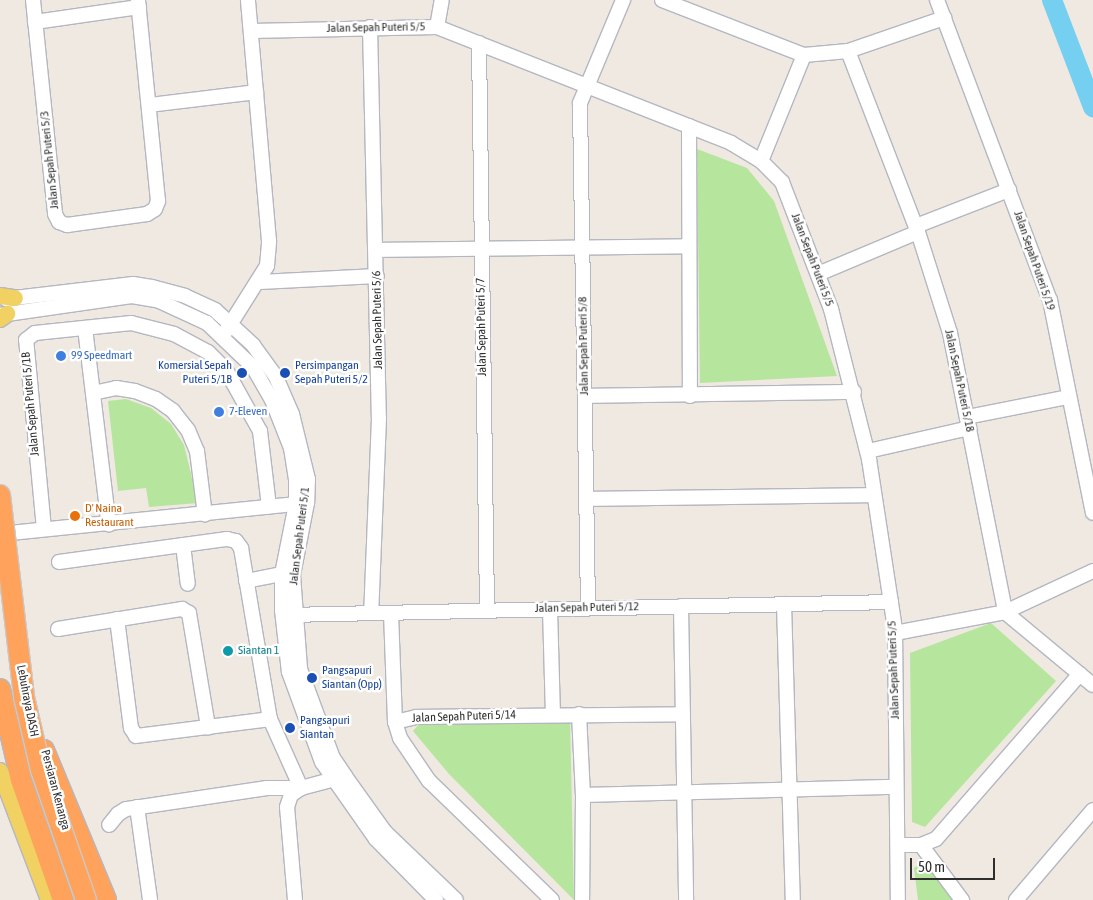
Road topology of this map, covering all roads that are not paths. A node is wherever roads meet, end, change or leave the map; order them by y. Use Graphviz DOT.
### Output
graph roads {
  1 [pos="33,0"];
  2 [pos="248,0"];
  3 [pos="442,0"];
  4 [pos="623,0"];
  5 [pos="662,0"];
  6 [pos="937,0"];
  7 [pos="138,4"];
  8 [pos="944,18"];
  9 [pos="35,22"];
  10 [pos="370,27"];
  11 [pos="437,27"];
  12 [pos="251,31"];
  13 [pos="479,43"];
  14 [pos="848,51"];
  15 [pos="804,55"];
  16 [pos="587,86"];
  17 [pos="256,92"];
  18 [pos="149,105"];
  19 [pos="689,126"];
  20 [pos="761,161"];
  21 [pos="1009,190"];
  22 [pos="917,229"];
  23 [pos="687,246"];
  24 [pos="582,247"];
  25 [pos="481,249"];
  26 [pos="376,250"];
  27 [pos="818,274"];
  28 [pos="377,276"];
  29 [pos="260,282"];
  30 [pos="4,307"];
  31 [pos="231,323"];
  32 [pos="85,328"];
  33 [pos="223,336"];
  34 [pos="93,392"];
  35 [pos="854,392"];
  36 [pos="585,396"];
  37 [pos="690,396"];
  38 [pos="1068,397"];
  39 [pos="968,423"];
  40 [pos="868,451"];
  41 [pos="0,495"];
  42 [pos="874,495"];
  43 [pos="588,499"];
  44 [pos="301,504"];
  45 [pos="269,506"];
  46 [pos="1093,513"];
  47 [pos="205,515"];
  48 [pos="109,525"];
  49 [pos="44,529"];
  50 [pos="0,534"];
  51 [pos="183,545"];
  52 [pos="0,561"];
  53 [pos="59,562"];
  54 [pos="1093,571"];
  55 [pos="282,574"];
  56 [pos="246,581"];
  57 [pos="188,584"];
  58 [pos="891,602"];
  59 [pos="784,604"];
  60 [pos="681,606"];
  61 [pos="588,608"];
  62 [pos="550,609"];
  63 [pos="487,611"];
  64 [pos="391,612"];
  65 [pos="1006,612"];
  66 [pos="371,613"];
  67 [pos="288,615"];
  68 [pos="117,619"];
  69 [pos="58,629"];
  70 [pos="895,633"];
  71 [pos="1080,674"];
  72 [pos="1093,685"];
  73 [pos="0,689"];
  74 [pos="552,714"];
  75 [pos="579,714"];
  76 [pos="683,714"];
  77 [pos="270,719"];
  78 [pos="395,722"];
  79 [pos="208,727"];
  80 [pos="44,750"];
  81 [pos="0,771"];
  82 [pos="339,778"];
  83 [pos="896,786"];
  84 [pos="302,788"];
  85 [pos="790,788"];
  86 [pos="684,792"];
  87 [pos="583,795"];
  88 [pos="136,807"];
  89 [pos="1093,810"];
  90 [pos="109,825"];
  91 [pos="898,845"];
  92 [pos="921,845"];
  93 [pos="49,900"];
  94 [pos="63,900"];
  95 [pos="88,900"];
  96 [pos="106,900"];
  97 [pos="150,900"];
  98 [pos="295,900"];
  99 [pos="436,900"];
  100 [pos="456,900"];
  101 [pos="552,900"];
  102 [pos="582,900"];
  103 [pos="686,900"];
  104 [pos="793,900"];
  105 [pos="898,900"];
  106 [pos="962,900"];
  107 [pos="1016,900"];
  1 -- 9 [label="street, Jalan Sepah Puteri 5/3"];
  2 -- 12 [label="street"];
  3 -- 11 [label="street"];
  4 -- 16 [label="street, Jalan Sepah Puteri 5/8"];
  5 -- 15 [label="street"];
  6 -- 8 [label="street, Jalan Sepah Puteri 5/19"];
  7 -- 9 [label="street"];
  7 -- 18 [label="street, Jalan Sepah Puteri 5/3"];
  8 -- 14 [label="street"];
  8 -- 21 [label="street, Jalan Sepah Puteri 5/19"];
  9 -- 18 [label="street, Jalan Sepah Puteri 5/3"];
  10 -- 11 [label="street, Jalan Sepah Puteri 5/5"];
  10 -- 12 [label="street, Jalan Sepah Puteri 5/5"];
  10 -- 26 [label="street, Jalan Sepah Puteri 5/6"];
  11 -- 13 [label="street, Jalan Sepah Puteri 5/5"];
  12 -- 17 [label="street"];
  13 -- 16 [label="street, Jalan Sepah Puteri 5/5"];
  13 -- 25 [label="street, Jalan Sepah Puteri 5/7"];
  14 -- 15 [label="street"];
  14 -- 22 [label="street, Jalan Sepah Puteri 5/18"];
  15 -- 20 [label="street"];
  16 -- 19 [label="street, Jalan Sepah Puteri 5/5"];
  16 -- 24 [label="street, Jalan Sepah Puteri 5/8"];
  17 -- 18 [label="street"];
  17 -- 29 [label="street"];
  19 -- 20 [label="street, Jalan Sepah Puteri 5/5"];
  19 -- 23 [label="street"];
  20 -- 27 [label="street, Jalan Sepah Puteri 5/5"];
  21 -- 22 [label="street"];
  21 -- 38 [label="street, Jalan Sepah Puteri 5/19"];
  22 -- 27 [label="street"];
  22 -- 39 [label="street, Jalan Sepah Puteri 5/18"];
  23 -- 24 [label="street"];
  23 -- 37 [label="street"];
  24 -- 25 [label="street"];
  24 -- 36 [label="street, Jalan Sepah Puteri 5/8"];
  25 -- 26 [label="street"];
  25 -- 63 [label="street, Jalan Sepah Puteri 5/7"];
  26 -- 28 [label="street, Jalan Sepah Puteri 5/6"];
  27 -- 35 [label="street, Jalan Sepah Puteri 5/5"];
  28 -- 29 [label="street"];
  28 -- 66 [label="street, Jalan Sepah Puteri 5/6"];
  29 -- 31 [label="street"];
  30 -- 31 [label="street, Jalan Sepah Puteri 5/1"];
  30 -- 33 [label="street"];
  31 -- 33 [label="street"];
  31 -- 44 [label="street, Jalan Sepah Puteri 5/1"];
  32 -- 34 [label="street"];
  32 -- 45 [label="street, Jalan Sepah Puteri 5/1B"];
  32 -- 49 [label="street, Jalan Sepah Puteri 5/1B"];
  33 -- 44 [label="street"];
  34 -- 47 [label="street"];
  34 -- 48 [label="street"];
  35 -- 37 [label="street"];
  35 -- 40 [label="street, Jalan Sepah Puteri 5/5"];
  36 -- 37 [label="street"];
  36 -- 43 [label="street, Jalan Sepah Puteri 5/8"];
  38 -- 39 [label="street"];
  38 -- 46 [label="street, Jalan Sepah Puteri 5/19"];
  39 -- 40 [label="street"];
  39 -- 65 [label="street, Jalan Sepah Puteri 5/18"];
  40 -- 42 [label="street, Jalan Sepah Puteri 5/5"];
  41 -- 95 [label="highway, Lebuhraya DASH, bridge"];
  42 -- 43 [label="street"];
  42 -- 58 [label="street, Jalan Sepah Puteri 5/5"];
  43 -- 61 [label="street, Jalan Sepah Puteri 5/8"];
  44 -- 45 [label="street"];
  44 -- 55 [label="street"];
  44 -- 67 [label="street, Jalan Sepah Puteri 5/1"];
  45 -- 47 [label="street"];
  47 -- 48 [label="street"];
  48 -- 49 [label="street"];
  49 -- 50 [label="street"];
  51 -- 53 [label="street"];
  51 -- 56 [label="street"];
  51 -- 57 [label="street"];
  52 -- 80 [label="main road, Persiaran Kenanga"];
  54 -- 65 [label="street"];
  55 -- 56 [label="street"];
  55 -- 67 [label="street"];
  56 -- 77 [label="street"];
  58 -- 59 [label="street, Jalan Sepah Puteri 5/12"];
  58 -- 70 [label="street, Jalan Sepah Puteri 5/5"];
  59 -- 60 [label="street, Jalan Sepah Puteri 5/12"];
  59 -- 85 [label="street"];
  60 -- 61 [label="street, Jalan Sepah Puteri 5/12"];
  60 -- 76 [label="street"];
  61 -- 62 [label="street, Jalan Sepah Puteri 5/12"];
  62 -- 63 [label="street, Jalan Sepah Puteri 5/12"];
  62 -- 74 [label="street"];
  63 -- 64 [label="street, Jalan Sepah Puteri 5/12"];
  64 -- 66 [label="street, Jalan Sepah Puteri 5/12"];
  64 -- 78 [label="street"];
  65 -- 70 [label="street"];
  65 -- 71 [label="street"];
  66 -- 67 [label="street, Jalan Sepah Puteri 5/12"];
  67 -- 82 [label="street, Jalan Sepah Puteri 5/1"];
  68 -- 69 [label="street"];
  68 -- 79 [label="street"];
  68 -- 79 [label="street"];
  70 -- 83 [label="street, Jalan Sepah Puteri 5/5"];
  71 -- 72 [label="street"];
  71 -- 92 [label="street"];
  73 -- 94 [label="highway, Lebuhraya DASH"];
  74 -- 75 [label="street, Jalan Sepah Puteri 5/14"];
  74 -- 78 [label="street, Jalan Sepah Puteri 5/14"];
  75 -- 76 [label="street, Jalan Sepah Puteri 5/14"];
  75 -- 87 [label="street"];
  76 -- 86 [label="street"];
  77 -- 79 [label="street"];
  77 -- 84 [label="street"];
  78 -- 101 [label="street, Jalan Sepah Puteri 5/14"];
  80 -- 95 [label="main road, Persiaran Kenanga"];
  80 -- 96 [label="highway"];
  81 -- 93 [label="main road"];
  82 -- 84 [label="street"];
  82 -- 99 [label="street"];
  82 -- 100 [label="street, Jalan Sepah Puteri 5/1"];
  83 -- 85 [label="street"];
  83 -- 91 [label="street, Jalan Sepah Puteri 5/5"];
  84 -- 88 [label="street"];
  84 -- 98 [label="street"];
  85 -- 86 [label="street"];
  85 -- 104 [label="street"];
  86 -- 87 [label="street"];
  86 -- 103 [label="street"];
  87 -- 102 [label="street"];
  88 -- 90 [label="street"];
  88 -- 97 [label="street"];
  89 -- 107 [label="street"];
  91 -- 92 [label="street"];
  91 -- 105 [label="street, Jalan Sepah Puteri 5/5"];
  92 -- 106 [label="street"];
}
